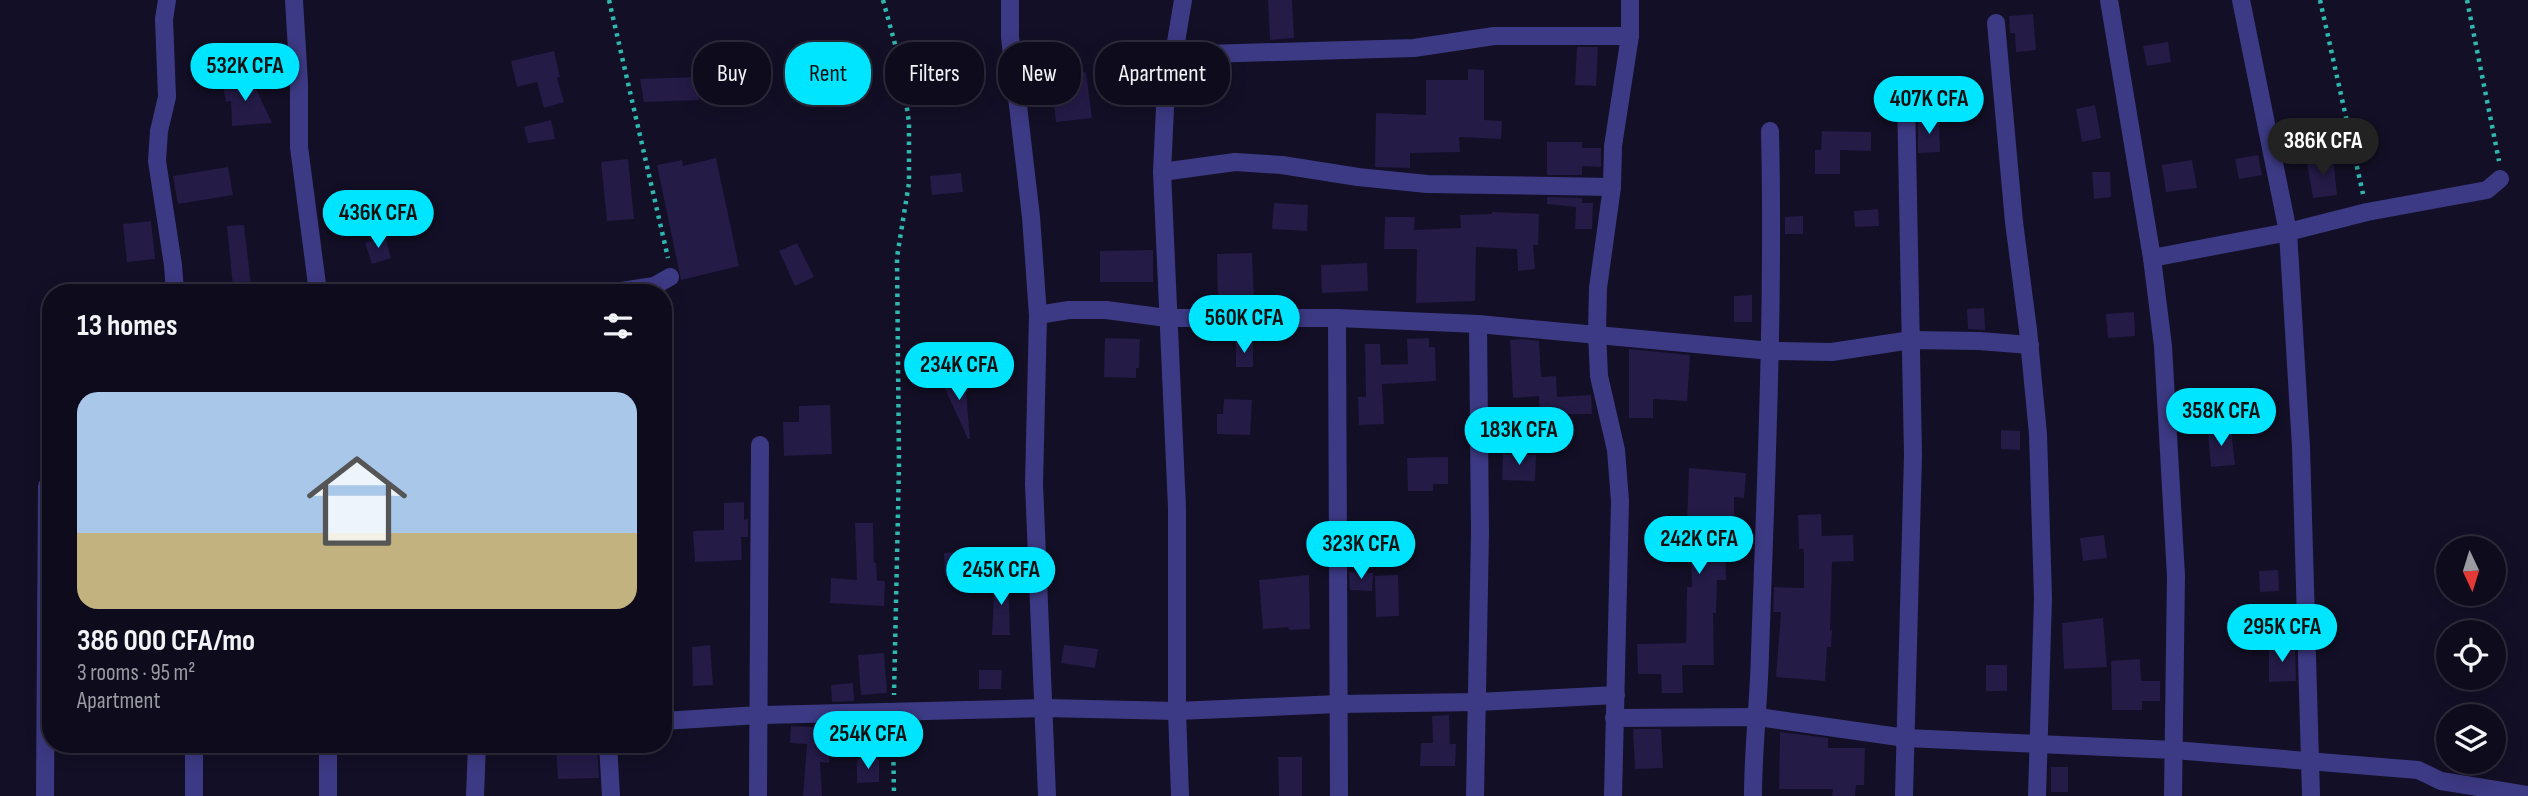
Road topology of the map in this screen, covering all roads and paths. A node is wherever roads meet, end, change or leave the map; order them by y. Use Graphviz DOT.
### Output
graph roads {
  1 [pos="167,0"];
  2 [pos="294,0"];
  3 [pos="609,0"];
  4 [pos="883,0"];
  5 [pos="1010,0"];
  6 [pos="1183,0"];
  7 [pos="1630,0"];
  8 [pos="2109,0"];
  9 [pos="2241,0"];
  10 [pos="2320,0"];
  11 [pos="2467,0"];
  12 [pos="1996,23"];
  13 [pos="1630,36"];
  14 [pos="1175,42"];
  15 [pos="1230,53"];
  16 [pos="1906,96"];
  17 [pos="1164,105"];
  18 [pos="1770,131"];
  19 [pos="1162,172"];
  20 [pos="2500,179"];
  21 [pos="1612,187"];
  22 [pos="2367,212"];
  23 [pos="2288,232"];
  24 [pos="2152,258"];
  25 [pos="670,277"];
  26 [pos="174,284"];
  27 [pos="317,284"];
  28 [pos="658,284"];
  29 [pos="1038,315"];
  30 [pos="1167,318"];
  31 [pos="1337,318"];
  32 [pos="1478,324"];
  33 [pos="1597,333"];
  34 [pos="1911,340"];
  35 [pos="2030,345"];
  36 [pos="1771,351"];
  37 [pos="760,446"];
  38 [pos="1616,695"];
  39 [pos="1478,702"];
  40 [pos="1338,704"];
  41 [pos="1045,708"];
  42 [pos="1177,711"];
  43 [pos="893,712"];
  44 [pos="759,715"];
  45 [pos="1758,717"];
  46 [pos="1614,718"];
  47 [pos="672,720"];
  48 [pos="1906,738"];
  49 [pos="2039,744"];
  50 [pos="2174,750"];
  51 [pos="47,753"];
  52 [pos="194,753"];
  53 [pos="328,753"];
  54 [pos="477,753"];
  55 [pos="609,753"];
  56 [pos="2311,761"];
  57 [pos="2443,789"];
  58 [pos="2528,794"];
  59 [pos="45,796"];
  60 [pos="194,796"];
  61 [pos="328,796"];
  62 [pos="475,796"];
  63 [pos="611,796"];
  64 [pos="758,796"];
  65 [pos="894,796"];
  66 [pos="1047,796"];
  67 [pos="1180,796"];
  68 [pos="1339,796"];
  69 [pos="1475,796"];
  70 [pos="1613,796"];
  71 [pos="1753,796"];
  72 [pos="1904,796"];
  73 [pos="2037,796"];
  74 [pos="2173,796"];
  75 [pos="2311,796"];
  1 -- 26 [label="street"];
  2 -- 27 [label="street"];
  3 -- 25 [label="path"];
  4 -- 43 [label="path"];
  5 -- 29 [label="street"];
  6 -- 14 [label="street"];
  7 -- 13 [label="street"];
  8 -- 24 [label="street"];
  9 -- 23 [label="street"];
  10 -- 22 [label="path"];
  11 -- 20 [label="path"];
  12 -- 35 [label="street"];
  13 -- 15 [label="street"];
  13 -- 21 [label="street"];
  16 -- 34 [label="street"];
  17 -- 19 [label="street"];
  18 -- 36 [label="street"];
  19 -- 21 [label="street"];
  19 -- 30 [label="street"];
  20 -- 22 [label="street"];
  21 -- 33 [label="street"];
  22 -- 23 [label="street"];
  23 -- 24 [label="street"];
  23 -- 56 [label="street"];
  24 -- 50 [label="street"];
  25 -- 28 [label="street"];
  29 -- 30 [label="street"];
  29 -- 41 [label="street"];
  30 -- 31 [label="street"];
  30 -- 42 [label="street"];
  31 -- 32 [label="street"];
  31 -- 40 [label="street"];
  32 -- 33 [label="street"];
  32 -- 39 [label="street"];
  33 -- 36 [label="street"];
  33 -- 38 [label="street"];
  34 -- 35 [label="street"];
  34 -- 36 [label="street"];
  34 -- 48 [label="street"];
  35 -- 49 [label="street"];
  36 -- 45 [label="street"];
  37 -- 44 [label="street"];
  38 -- 39 [label="street"];
  38 -- 46 [label="street"];
  39 -- 40 [label="street"];
  39 -- 69 [label="street"];
  40 -- 42 [label="street"];
  40 -- 68 [label="street"];
  41 -- 42 [label="street"];
  41 -- 43 [label="street"];
  41 -- 66 [label="street"];
  42 -- 67 [label="street"];
  43 -- 44 [label="street"];
  43 -- 65 [label="path"];
  44 -- 47 [label="street"];
  44 -- 64 [label="street"];
  45 -- 46 [label="street"];
  45 -- 48 [label="street"];
  45 -- 71 [label="street"];
  46 -- 70 [label="street"];
  48 -- 49 [label="street"];
  48 -- 72 [label="street"];
  49 -- 50 [label="street"];
  49 -- 73 [label="street"];
  50 -- 56 [label="street"];
  50 -- 74 [label="street"];
  51 -- 59 [label="street"];
  52 -- 60 [label="street"];
  53 -- 61 [label="street"];
  54 -- 62 [label="street"];
  55 -- 63 [label="street"];
  56 -- 57 [label="street"];
  56 -- 75 [label="street"];
  57 -- 58 [label="street"];
}
